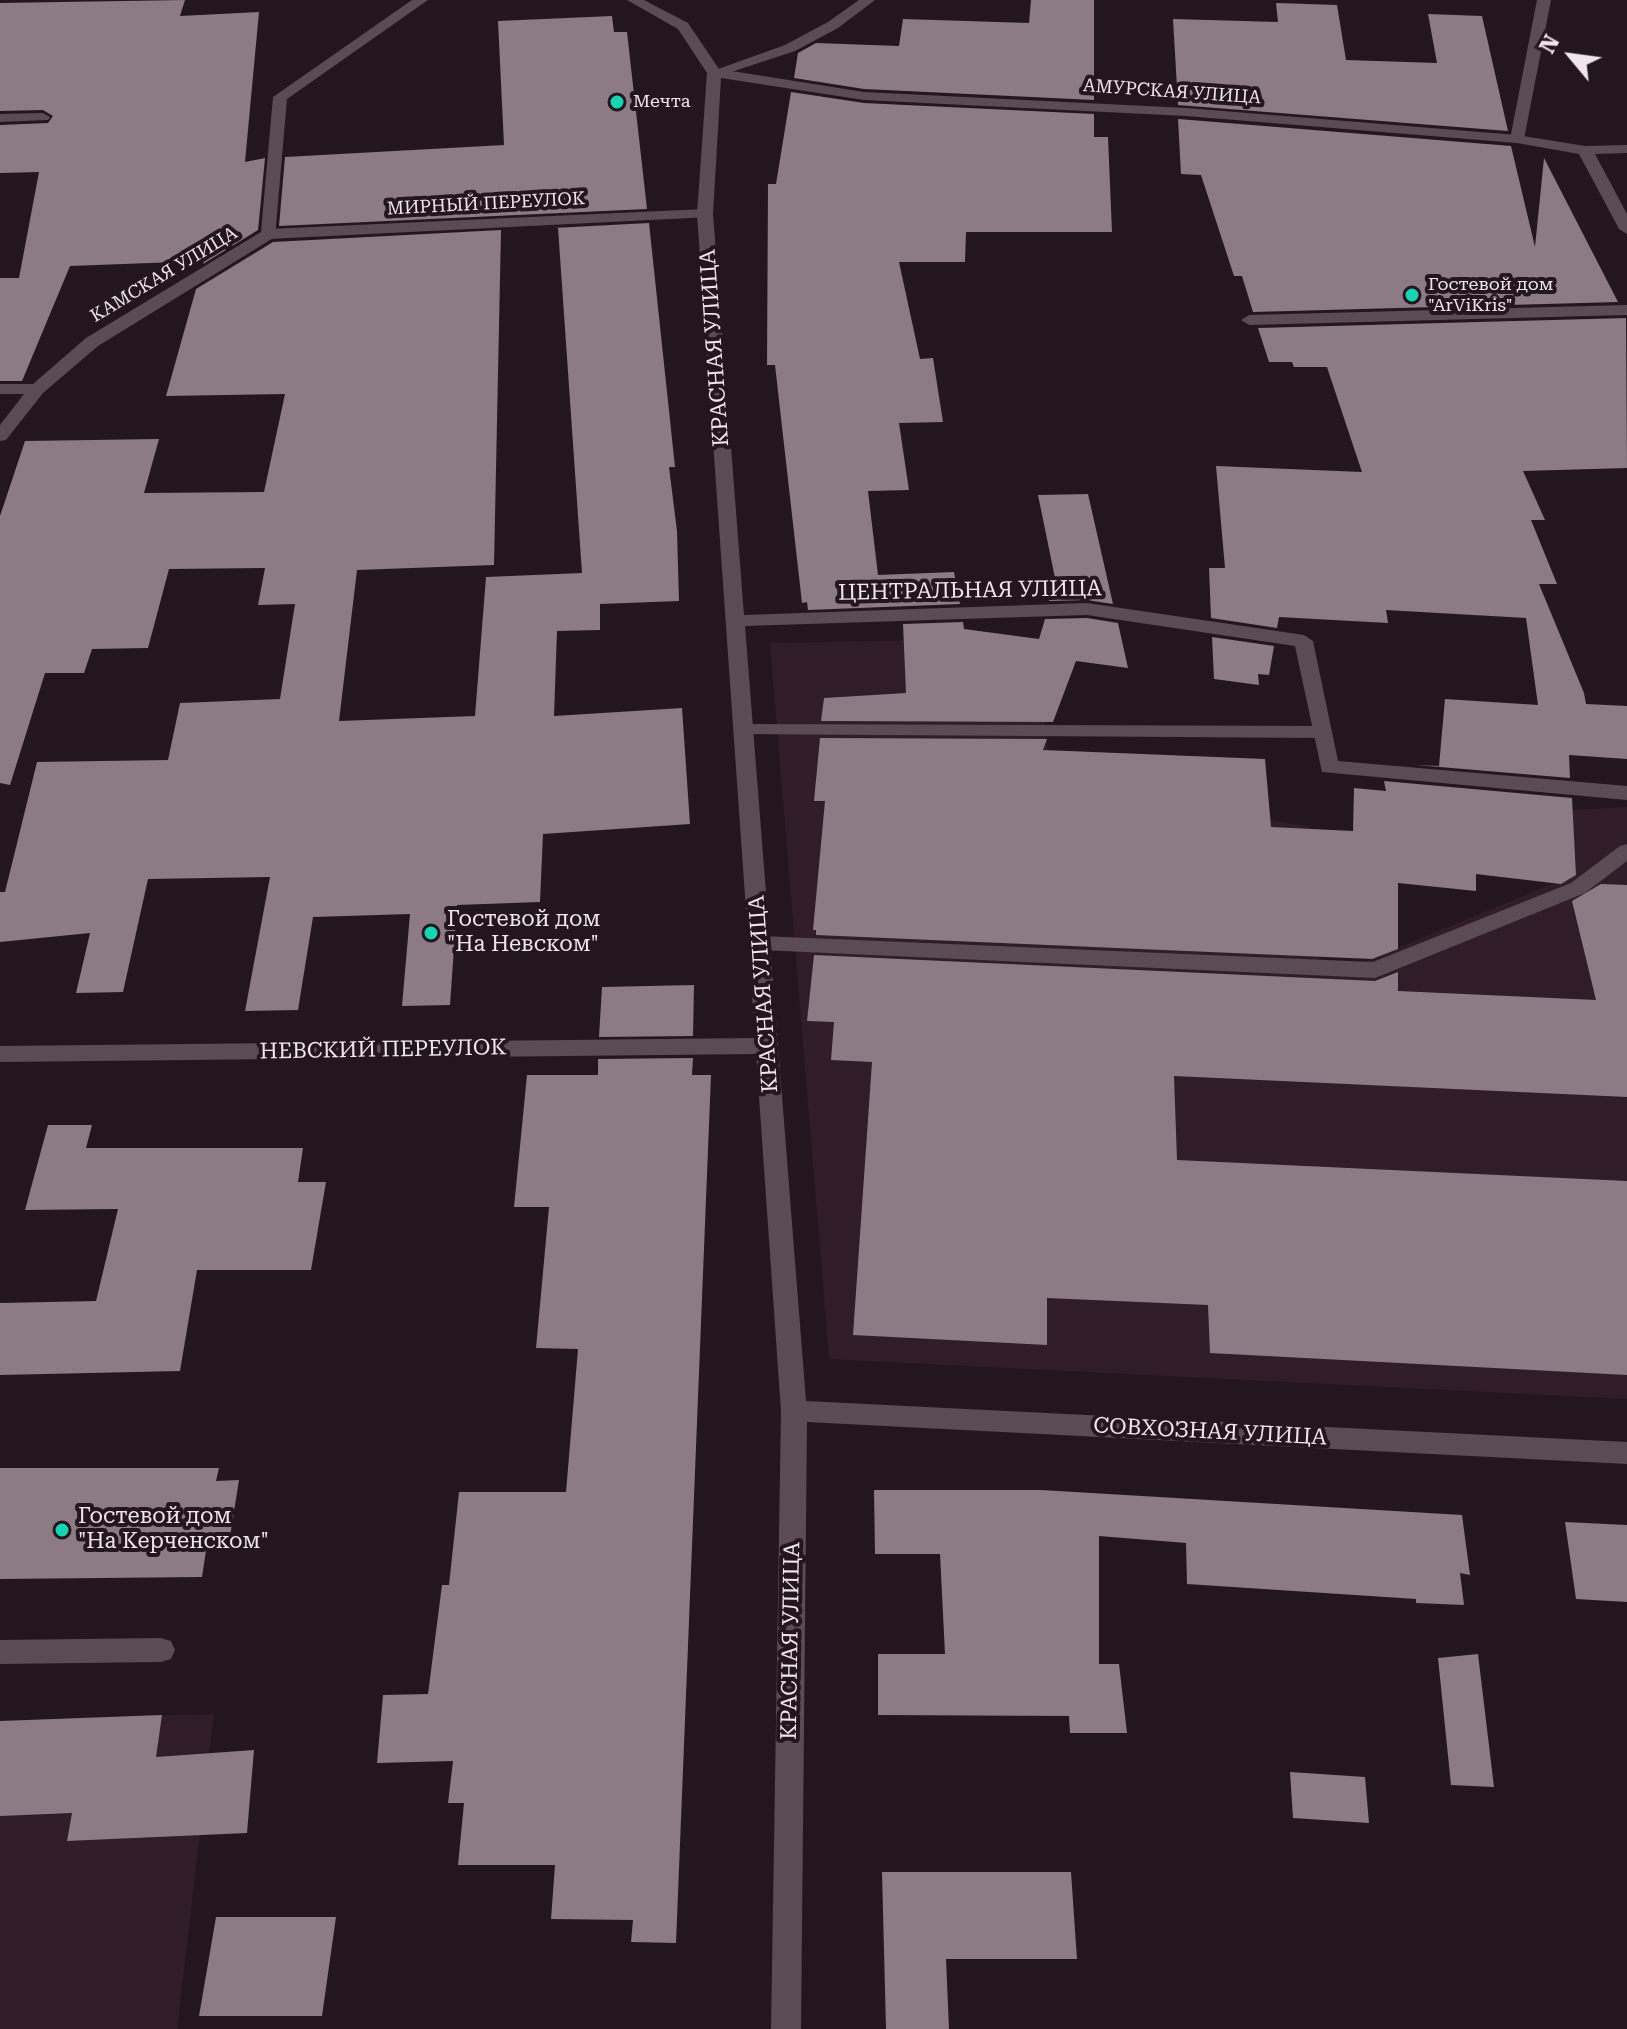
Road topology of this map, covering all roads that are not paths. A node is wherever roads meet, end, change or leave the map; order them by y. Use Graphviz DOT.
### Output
graph roads {
  1 [pos="421,0"];
  2 [pos="634,0"];
  3 [pos="868,0"];
  4 [pos="1544,0"];
  5 [pos="714,73"];
  6 [pos="43,117"];
  7 [pos="0,118"];
  8 [pos="1517,139"];
  9 [pos="1627,149"];
  10 [pos="1585,150"];
  11 [pos="705,214"];
  12 [pos="1627,229"];
  13 [pos="269,234"];
  14 [pos="1627,310"];
  15 [pos="1249,320"];
  16 [pos="0,389"];
  17 [pos="37,389"];
  18 [pos="0,436"];
  19 [pos="736,621"];
  20 [pos="744,730"];
  21 [pos="1322,732"];
  22 [pos="1627,793"];
  23 [pos="1627,851"];
  24 [pos="761,943"];
  25 [pos="767,1046"];
  26 [pos="0,1054"];
  27 [pos="794,1411"];
  28 [pos="1627,1453"];
  29 [pos="161,1650"];
  30 [pos="0,1652"];
  31 [pos="786,2029"];
  1 -- 13 [label="street, КАМСКАЯ УЛИЦА"];
  2 -- 5 [label="street"];
  3 -- 5 [label="street"];
  4 -- 8 [label="street"];
  5 -- 8 [label="street, АМУРСКАЯ УЛИЦА"];
  5 -- 11 [label="street, КРАСНАЯ УЛИЦА"];
  6 -- 7 [label="street"];
  8 -- 10 [label="street, АМУРСКАЯ УЛИЦА"];
  9 -- 10 [label="street, АМУРСКАЯ УЛИЦА"];
  10 -- 12 [label="street"];
  11 -- 13 [label="street, МИРНЫЙ ПЕРЕУЛОК"];
  11 -- 19 [label="street, КРАСНАЯ УЛИЦА"];
  13 -- 17 [label="street, КАМСКАЯ УЛИЦА"];
  14 -- 15 [label="street"];
  16 -- 17 [label="street"];
  17 -- 18 [label="street, КАМСКАЯ УЛИЦА"];
  19 -- 20 [label="street, КРАСНАЯ УЛИЦА"];
  19 -- 21 [label="street, ЦЕНТРАЛЬНАЯ УЛИЦА"];
  20 -- 21 [label="street"];
  20 -- 24 [label="street, КРАСНАЯ УЛИЦА"];
  21 -- 22 [label="street, ЦЕНТРАЛЬНАЯ УЛИЦА"];
  23 -- 24 [label="street"];
  24 -- 25 [label="street, КРАСНАЯ УЛИЦА"];
  25 -- 26 [label="street, НЕВСКИЙ ПЕРЕУЛОК"];
  25 -- 27 [label="street, КРАСНАЯ УЛИЦА"];
  27 -- 28 [label="street, СОВХОЗНАЯ УЛИЦА"];
  27 -- 31 [label="street, КРАСНАЯ УЛИЦА"];
  29 -- 30 [label="street"];
}
